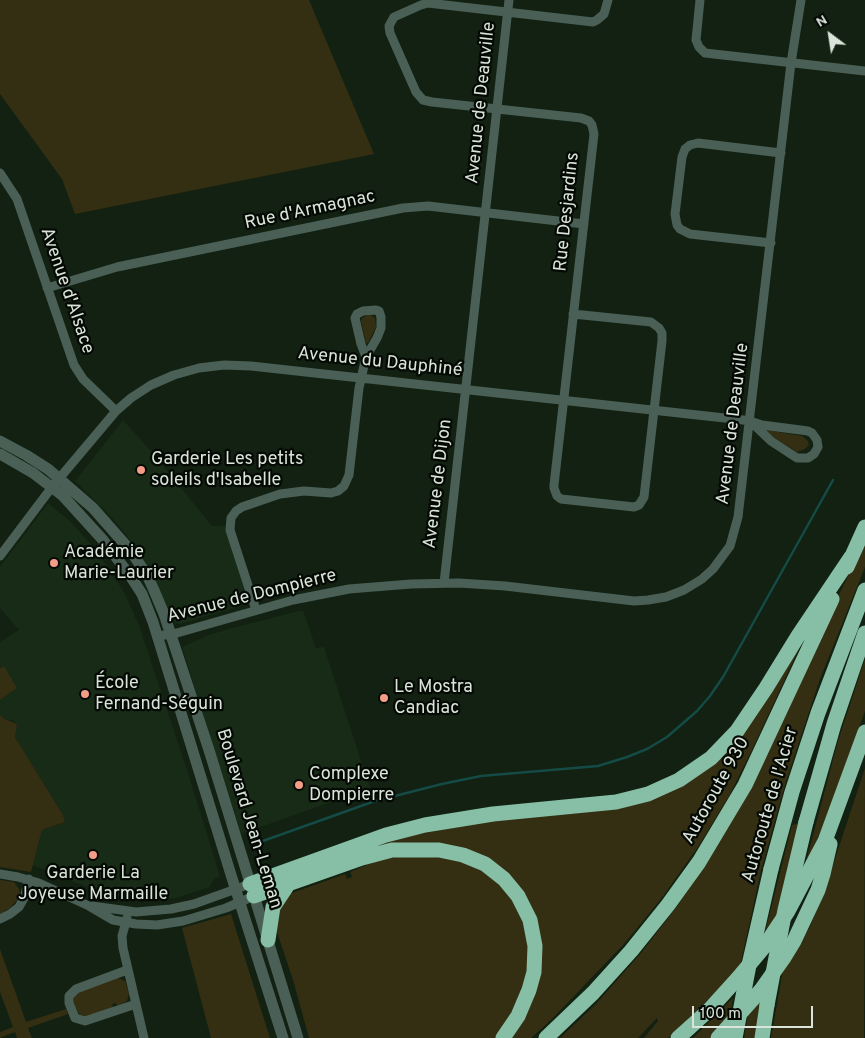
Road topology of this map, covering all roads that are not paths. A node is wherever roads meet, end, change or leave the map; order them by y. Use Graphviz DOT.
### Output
graph roads {
  1 [pos="509,0"];
  2 [pos="608,0"];
  3 [pos="700,0"];
  4 [pos="802,0"];
  5 [pos="509,13"];
  6 [pos="791,63"];
  7 [pos="865,72"];
  8 [pos="498,110"];
  9 [pos="781,153"];
  10 [pos="0,173"];
  11 [pos="486,213"];
  12 [pos="584,224"];
  13 [pos="771,243"];
  14 [pos="47,288"];
  15 [pos="573,314"];
  16 [pos="366,357"];
  17 [pos="361,378"];
  18 [pos="466,389"];
  19 [pos="564,399"];
  20 [pos="654,410"];
  21 [pos="116,411"];
  22 [pos="750,421"];
  23 [pos="0,441"];
  24 [pos="0,454"];
  25 [pos="56,482"];
  26 [pos="865,526"];
  27 [pos="0,556"];
  28 [pos="851,557"];
  29 [pos="444,583"];
  30 [pos="865,590"];
  31 [pos="256,610"];
  32 [pos="865,633"];
  33 [pos="171,634"];
  34 [pos="158,636"];
  35 [pos="865,732"];
  36 [pos="837,810"];
  37 [pos="0,874"];
  38 [pos="29,879"];
  39 [pos="289,883"];
  40 [pos="235,889"];
  41 [pos="248,894"];
  42 [pos="89,906"];
  43 [pos="130,911"];
  44 [pos="0,919"];
  45 [pos="125,923"];
  46 [pos="268,940"];
  47 [pos="127,970"];
  48 [pos="136,1004"];
  49 [pos="144,1038"];
  50 [pos="283,1038"];
  51 [pos="298,1038"];
  52 [pos="503,1038"];
  53 [pos="546,1038"];
  54 [pos="678,1038"];
  55 [pos="718,1038"];
  56 [pos="735,1038"];
  57 [pos="762,1038"];
  1 -- 5 [label="street, Avenue de Deauville"];
  2 -- 5 [label="street"];
  3 -- 6 [label="street"];
  4 -- 6 [label="street, Avenue de Deauville"];
  5 -- 8 [label="street, Avenue de Deauville"];
  5 -- 8 [label="street"];
  6 -- 7 [label="street"];
  6 -- 9 [label="street, Avenue de Deauville"];
  8 -- 11 [label="street, Avenue de Deauville"];
  8 -- 12 [label="street, Rue Desjardins"];
  9 -- 13 [label="street, Avenue de Deauville"];
  9 -- 13 [label="street"];
  10 -- 14 [label="street, Avenue d'Alsace"];
  11 -- 12 [label="street, Rue d'Armagnac"];
  11 -- 14 [label="street, Rue d'Armagnac"];
  11 -- 18 [label="street, Avenue de Deauville"];
  12 -- 15 [label="street, Rue Desjardins"];
  13 -- 22 [label="street, Avenue de Deauville"];
  14 -- 21 [label="street, Avenue d'Alsace"];
  15 -- 19 [label="street, Rue Desjardins"];
  15 -- 20 [label="street"];
  16 -- 16 [label="street"];
  16 -- 17 [label="street"];
  17 -- 18 [label="street, Avenue du Dauphiné"];
  17 -- 21 [label="street, Avenue du Dauphiné"];
  17 -- 31 [label="street"];
  18 -- 19 [label="street, Avenue du Dauphiné"];
  18 -- 29 [label="street, Avenue de Dijon"];
  19 -- 20 [label="street, Avenue du Dauphiné"];
  19 -- 20 [label="street, Rue Desjardins"];
  20 -- 22 [label="street, Avenue du Dauphiné"];
  21 -- 25 [label="street, Avenue du Dauphiné"];
  22 -- 22 [label="street, Avenue du Dauphiné"];
  22 -- 29 [label="street, Avenue de Deauville"];
  23 -- 25 [label="street, Boulevard Jean-Leman"];
  24 -- 25 [label="street, Boulevard Jean-Leman"];
  25 -- 27 [label="street, Avenue du Dauphiné"];
  25 -- 33 [label="street, Boulevard Jean-Leman"];
  25 -- 34 [label="street, Boulevard Jean-Leman"];
  26 -- 28 [label="highway, Autoroute 930"];
  28 -- 41 [label="highway"];
  28 -- 53 [label="highway, Autoroute 930"];
  29 -- 31 [label="street, Avenue de Dompierre"];
  30 -- 56 [label="highway, Autoroute de l'Acier, bridge"];
  31 -- 33 [label="street, Avenue de Dompierre"];
  32 -- 57 [label="highway, bridge"];
  33 -- 34 [label="street, Avenue de Dompierre"];
  33 -- 41 [label="street, Boulevard Jean-Leman"];
  34 -- 40 [label="street, Boulevard Jean-Leman"];
  35 -- 36 [label="highway"];
  36 -- 54 [label="highway"];
  36 -- 55 [label="highway"];
  37 -- 38 [label="street"];
  38 -- 42 [label="street"];
  38 -- 44 [label="street"];
  39 -- 41 [label="highway"];
  39 -- 46 [label="highway"];
  39 -- 52 [label="highway"];
  40 -- 41 [label="street, Boulevard Jean-Leman"];
  40 -- 43 [label="street"];
  41 -- 45 [label="street"];
  41 -- 46 [label="street, Boulevard Jean-Leman"];
  41 -- 50 [label="street, Boulevard Jean-Leman"];
  42 -- 43 [label="street"];
  42 -- 45 [label="street"];
  43 -- 45 [label="street"];
  45 -- 47 [label="street"];
  46 -- 51 [label="street, Boulevard Jean-Leman"];
  47 -- 48 [label="street"];
  47 -- 48 [label="street"];
  48 -- 49 [label="street"];
}
